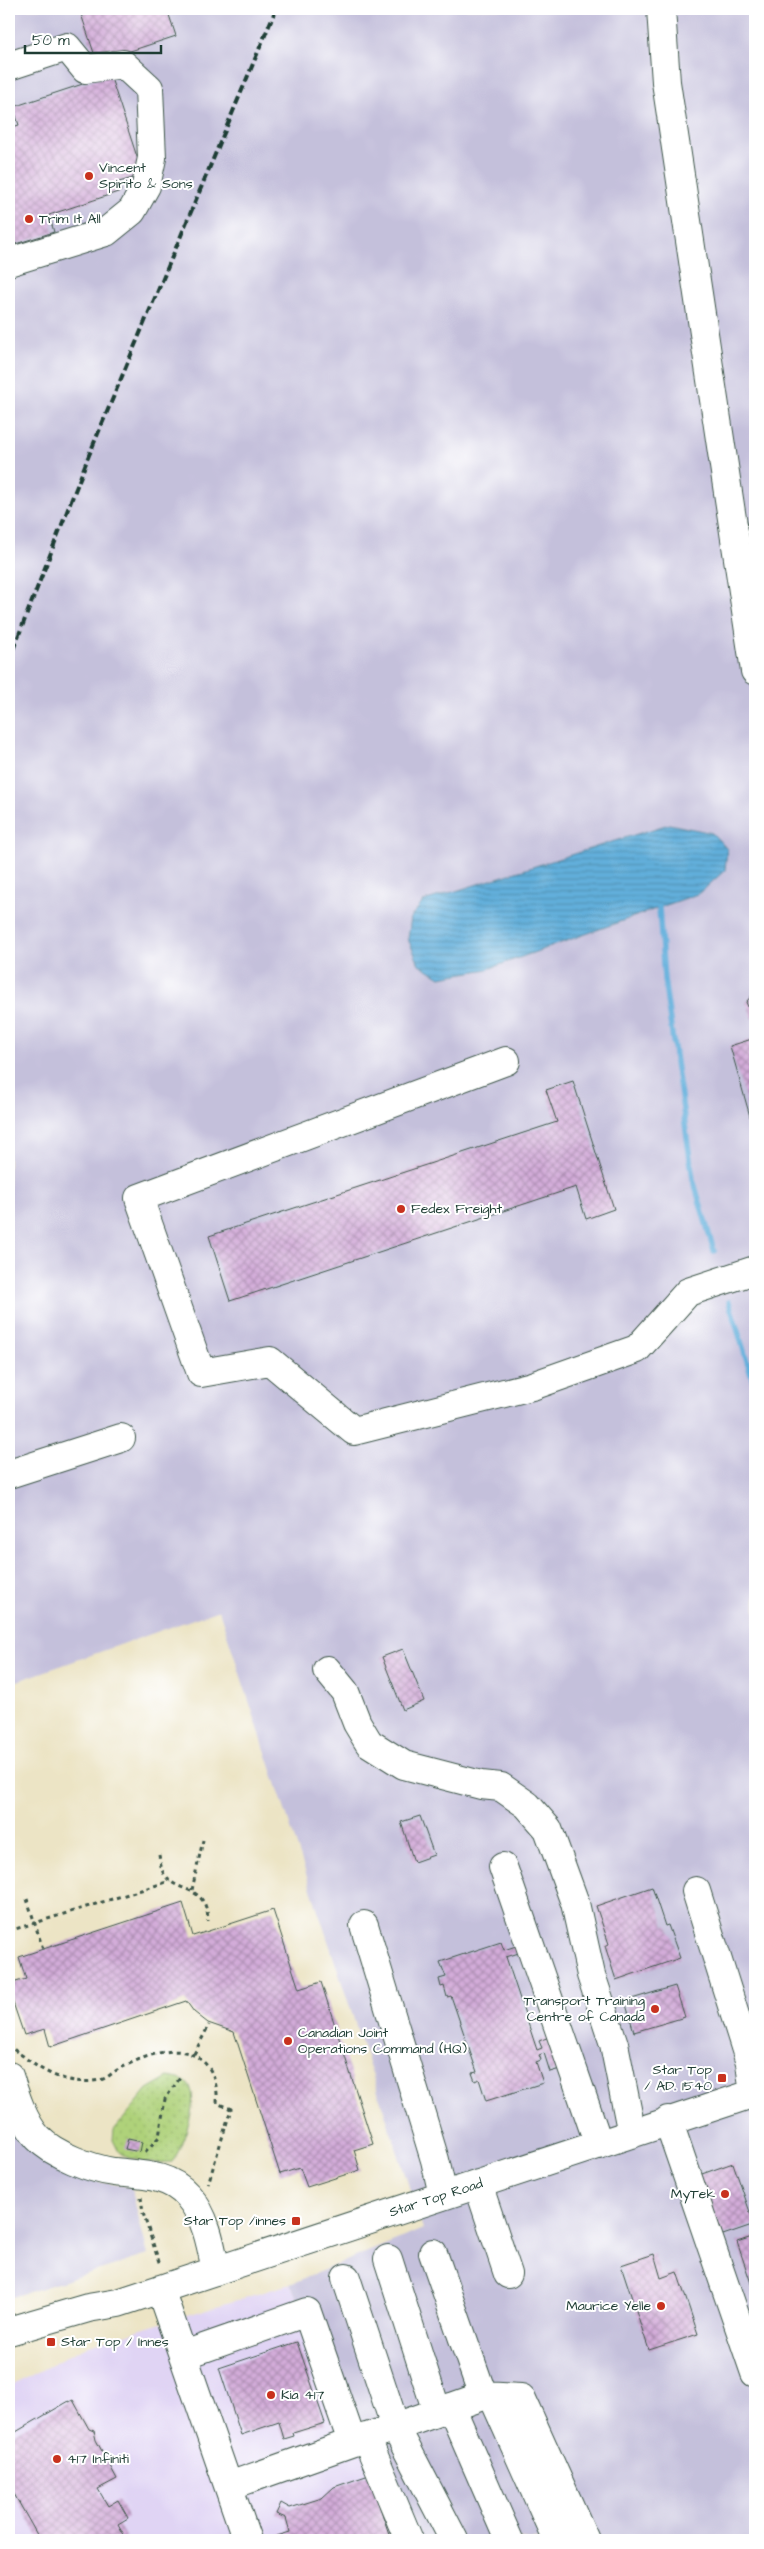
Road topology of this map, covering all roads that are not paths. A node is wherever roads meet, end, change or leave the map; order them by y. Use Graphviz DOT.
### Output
graph roads {
  1 [pos="661,9"];
  2 [pos="9,66"];
  3 [pos="9,262"];
  4 [pos="755,671"];
  5 [pos="506,1062"];
  6 [pos="755,1270"];
  7 [pos="121,1438"];
  8 [pos="9,1474"];
  9 [pos="326,1670"];
  10 [pos="502,1867"];
  11 [pos="696,1891"];
  12 [pos="364,1925"];
  13 [pos="9,2076"];
  14 [pos="754,2093"];
  15 [pos="668,2120"];
  16 [pos="632,2134"];
  17 [pos="599,2145"];
  18 [pos="478,2184"];
  19 [pos="443,2196"];
  20 [pos="433,2253"];
  21 [pos="388,2259"];
  22 [pos="216,2271"];
  23 [pos="508,2274"];
  24 [pos="160,2278"];
  25 [pos="346,2278"];
  26 [pos="118,2304"];
  27 [pos="9,2331"];
  28 [pos="9,2350"];
  29 [pos="184,2355"];
  30 [pos="755,2373"];
  31 [pos="488,2396"];
  32 [pos="444,2409"];
  33 [pos="395,2426"];
  34 [pos="359,2440"];
  35 [pos="229,2486"];
  36 [pos="247,2540"];
  37 [pos="409,2540"];
  38 [pos="454,2540"];
  39 [pos="509,2540"];
  40 [pos="557,2540"];
  41 [pos="585,2540"];
  1 -- 4 [label="street"];
  2 -- 3 [label="street"];
  5 -- 6 [label="street"];
  7 -- 8 [label="street"];
  9 -- 16 [label="street"];
  10 -- 17 [label="street"];
  11 -- 14 [label="street"];
  12 -- 19 [label="street"];
  13 -- 22 [label="street"];
  14 -- 15 [label="street, Star Top Road"];
  15 -- 16 [label="street, Star Top Road"];
  15 -- 30 [label="street"];
  16 -- 17 [label="street, Star Top Road"];
  17 -- 18 [label="street, Star Top Road"];
  18 -- 19 [label="street, Star Top Road"];
  18 -- 23 [label="street"];
  19 -- 22 [label="street, Star Top Road"];
  20 -- 31 [label="street"];
  21 -- 32 [label="street"];
  22 -- 24 [label="street, Star Top Road"];
  24 -- 26 [label="street, Star Top Road"];
  24 -- 29 [label="street"];
  25 -- 33 [label="street"];
  26 -- 27 [label="street, Star Top Road"];
  26 -- 28 [label="street, Star Top Road"];
  29 -- 34 [label="street"];
  29 -- 35 [label="street"];
  31 -- 32 [label="street"];
  31 -- 40 [label="street"];
  31 -- 41 [label="street"];
  32 -- 33 [label="street"];
  32 -- 39 [label="street"];
  33 -- 34 [label="street"];
  33 -- 38 [label="street"];
  34 -- 35 [label="street"];
  34 -- 37 [label="street"];
  35 -- 36 [label="street"];
}
